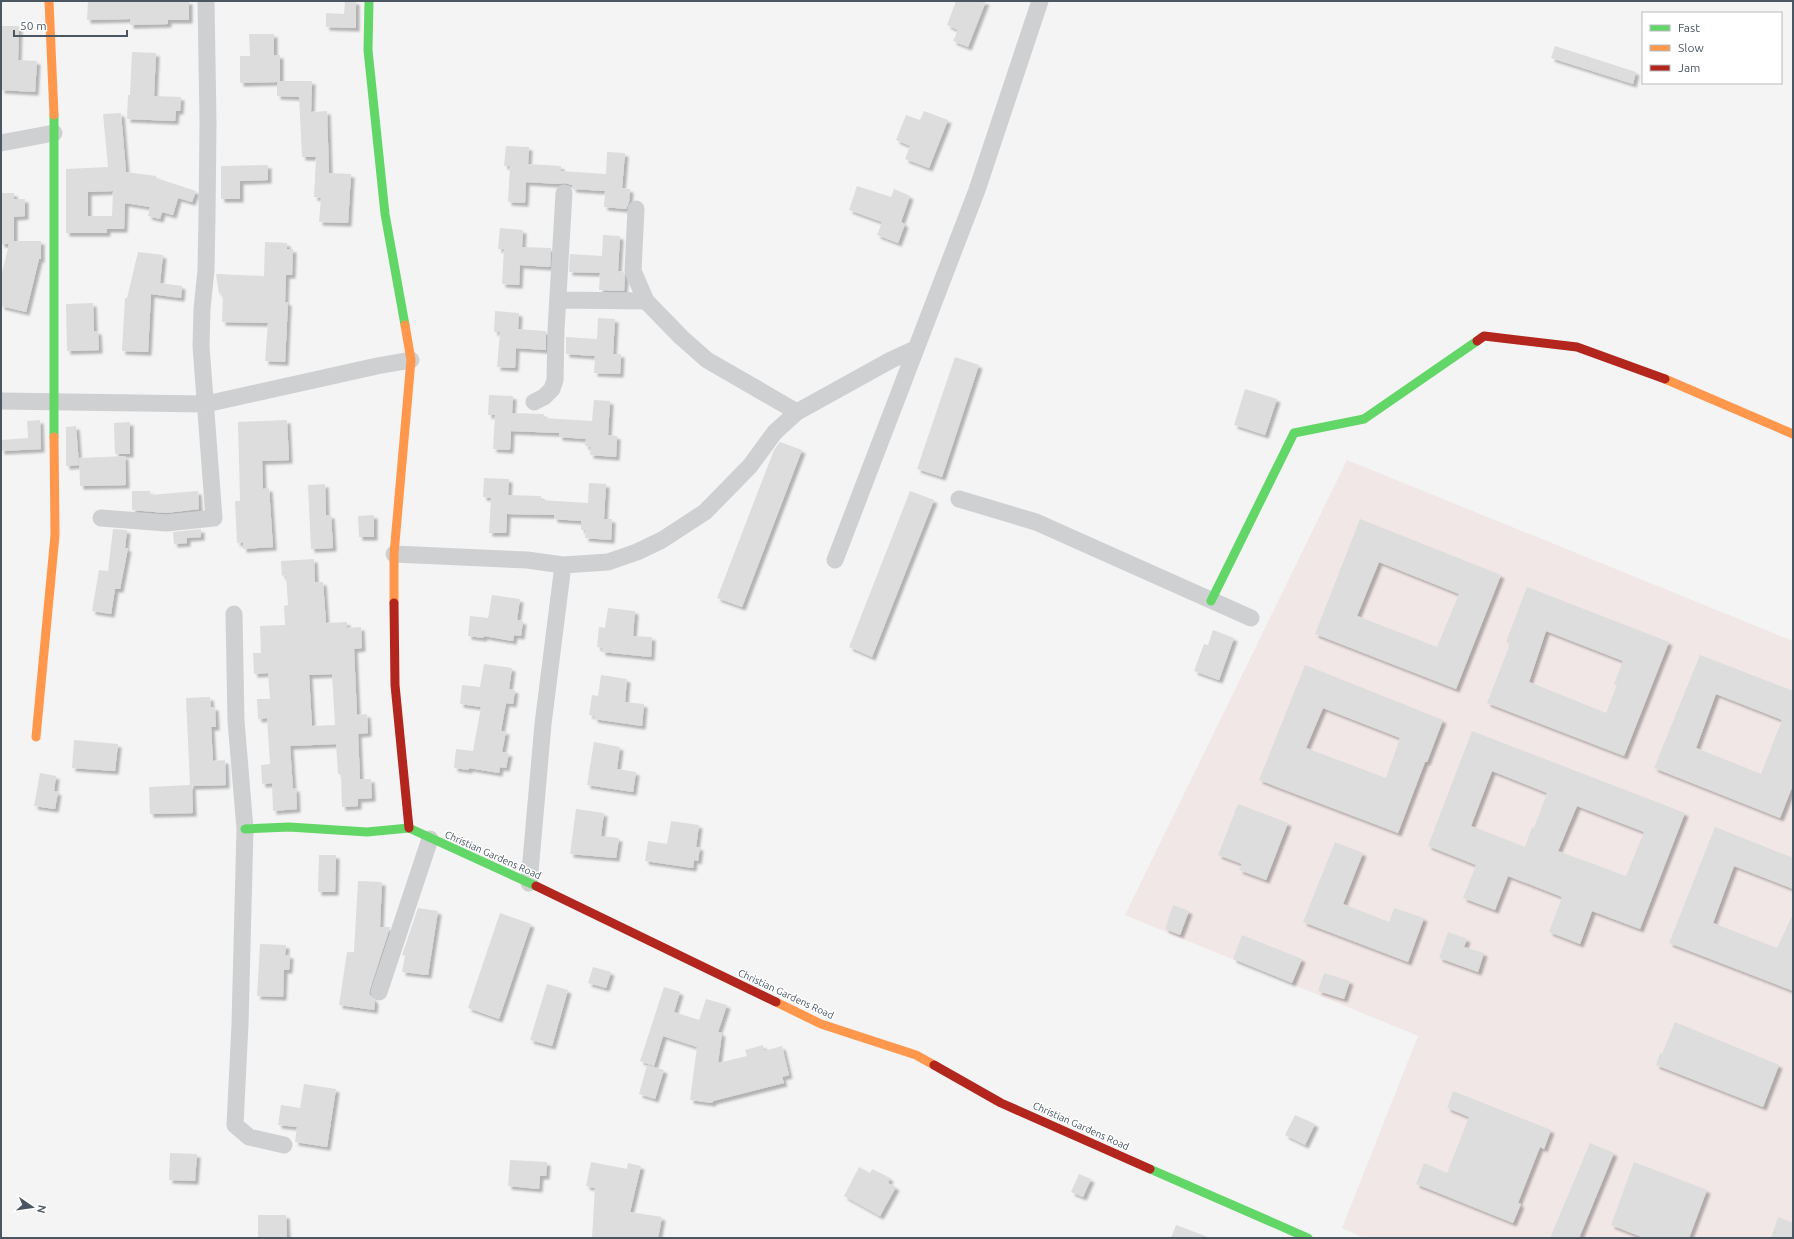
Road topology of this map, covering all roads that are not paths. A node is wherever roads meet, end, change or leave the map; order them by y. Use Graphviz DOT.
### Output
graph roads {
  1 [pos="49,1"];
  2 [pos="206,1"];
  3 [pos="369,1"];
  4 [pos="1040,1"];
  5 [pos="54,133"];
  6 [pos="1,143"];
  7 [pos="564,193"];
  8 [pos="636,209"];
  9 [pos="559,300"];
  10 [pos="646,301"];
  11 [pos="916,350"];
  12 [pos="411,360"];
  13 [pos="1,401"];
  14 [pos="53,401"];
  15 [pos="534,402"];
  16 [pos="206,404"];
  17 [pos="797,412"];
  18 [pos="1793,434"];
  19 [pos="959,499"];
  20 [pos="101,518"];
  21 [pos="394,554"];
  22 [pos="835,560"];
  23 [pos="563,565"];
  24 [pos="1212,601"];
  25 [pos="234,614"];
  26 [pos="1251,618"];
  27 [pos="36,737"];
  28 [pos="409,828"];
  29 [pos="244,829"];
  30 [pos="430,839"];
  31 [pos="530,883"];
  32 [pos="379,992"];
  33 [pos="284,1145"];
  34 [pos="1308,1238"];
  1 -- 5 [label="street"];
  2 -- 16 [label="street"];
  3 -- 12 [label="street"];
  4 -- 11 [label="street"];
  5 -- 6 [label="street"];
  5 -- 14 [label="street"];
  7 -- 9 [label="street"];
  8 -- 10 [label="street"];
  9 -- 10 [label="street"];
  9 -- 15 [label="street"];
  10 -- 17 [label="street"];
  11 -- 17 [label="street"];
  11 -- 22 [label="street"];
  12 -- 16 [label="street"];
  12 -- 21 [label="street"];
  13 -- 14 [label="street"];
  14 -- 16 [label="street"];
  14 -- 27 [label="street"];
  16 -- 20 [label="street"];
  17 -- 23 [label="street"];
  18 -- 24 [label="street"];
  19 -- 24 [label="street"];
  21 -- 23 [label="street"];
  21 -- 28 [label="street"];
  23 -- 31 [label="street"];
  24 -- 26 [label="street"];
  25 -- 29 [label="street"];
  28 -- 29 [label="street"];
  28 -- 30 [label="street, Christian Gardens Road"];
  29 -- 33 [label="street"];
  30 -- 31 [label="street, Christian Gardens Road"];
  30 -- 32 [label="street"];
  31 -- 34 [label="street, Christian Gardens Road"];
}
